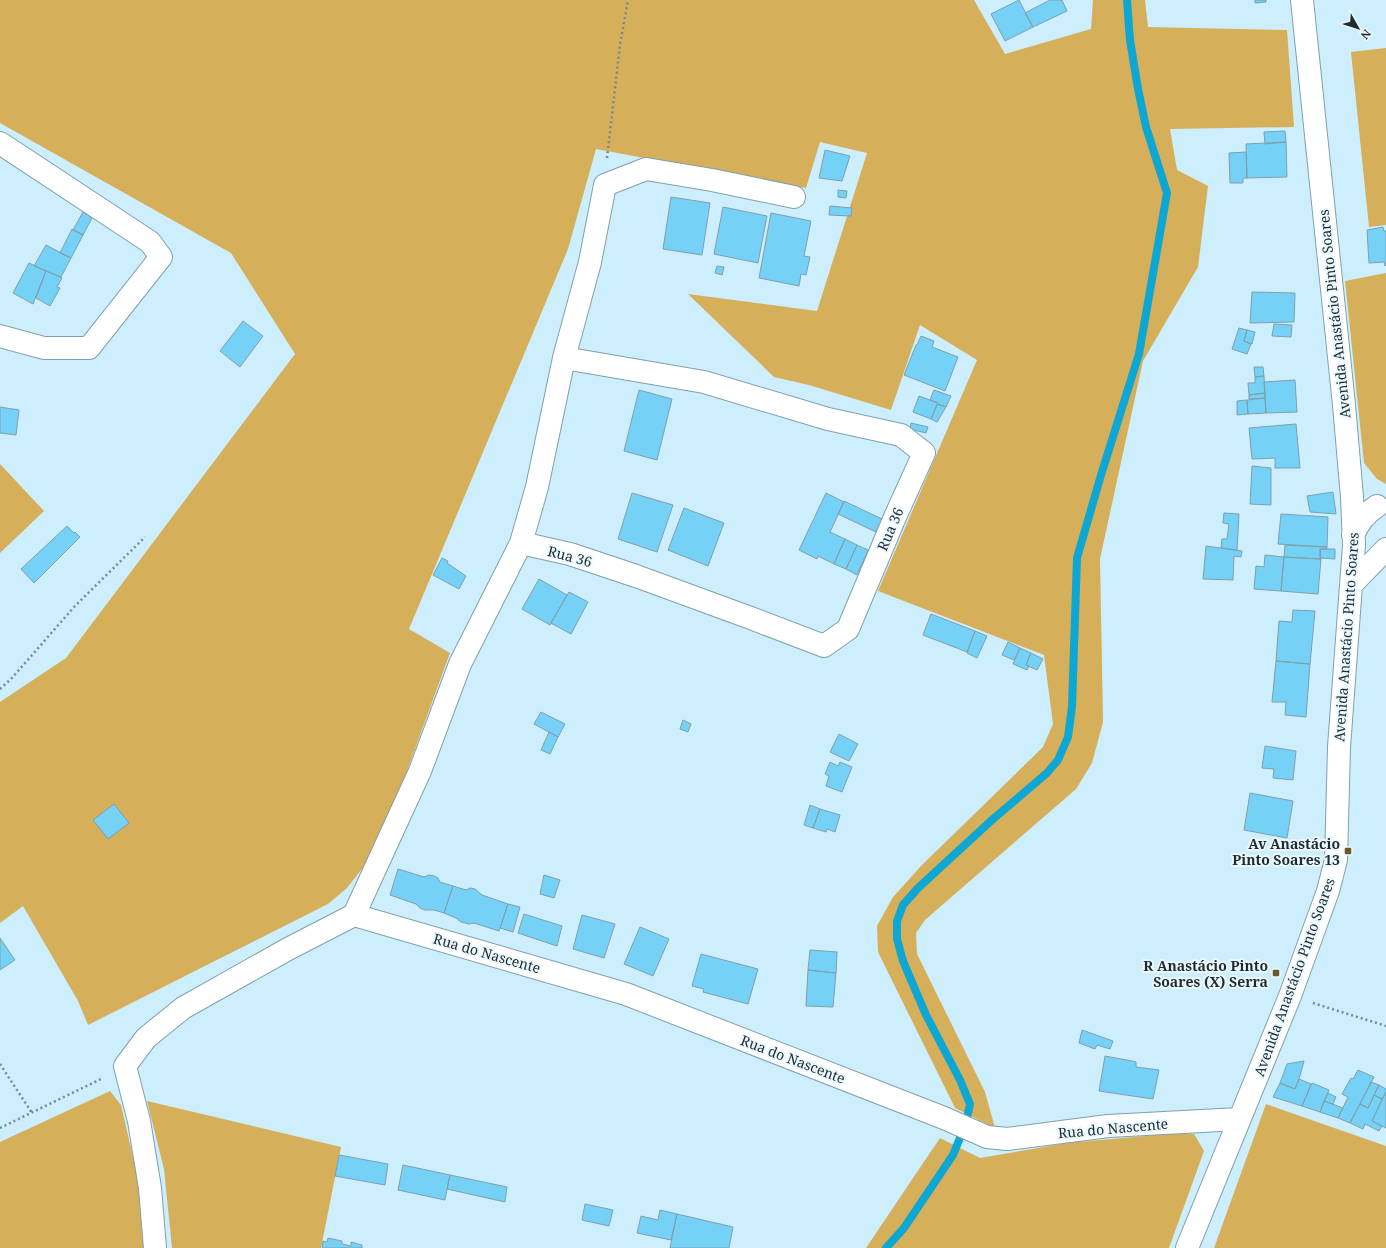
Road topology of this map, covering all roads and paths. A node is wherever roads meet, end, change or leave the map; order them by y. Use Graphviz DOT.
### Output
graph roads {
  1 [pos="628,0"];
  2 [pos="1302,0"];
  3 [pos="0,144"];
  4 [pos="604,185"];
  5 [pos="794,197"];
  6 [pos="0,336"];
  7 [pos="564,358"];
  8 [pos="1352,497"];
  9 [pos="1381,506"];
  10 [pos="1353,535"];
  11 [pos="145,537"];
  12 [pos="1386,540"];
  13 [pos="521,543"];
  14 [pos="1386,549"];
  15 [pos="1351,586"];
  16 [pos="0,690"];
  17 [pos="354,915"];
  18 [pos="1290,996"];
  19 [pos="1386,1026"];
  20 [pos="0,1064"];
  21 [pos="125,1066"];
  22 [pos="32,1113"];
  23 [pos="1239,1119"];
  24 [pos="0,1128"];
  25 [pos="155,1248"];
  26 [pos="1187,1248"];
  1 -- 4 [label="path"];
  2 -- 8 [label="street, Avenida Anastácio Pinto Soares"];
  3 -- 6 [label="street"];
  4 -- 5 [label="street"];
  4 -- 7 [label="street"];
  7 -- 13 [label="street"];
  7 -- 13 [label="street, Rua 36"];
  8 -- 9 [label="street"];
  8 -- 10 [label="street, Avenida Anastácio Pinto Soares"];
  9 -- 10 [label="street"];
  10 -- 12 [label="street"];
  10 -- 15 [label="street, Avenida Anastácio Pinto Soares"];
  11 -- 16 [label="path"];
  13 -- 17 [label="street"];
  14 -- 15 [label="street"];
  15 -- 18 [label="street, Avenida Anastácio Pinto Soares"];
  17 -- 21 [label="street"];
  17 -- 23 [label="street, Rua do Nascente"];
  18 -- 19 [label="path"];
  18 -- 23 [label="street, Avenida Anastácio Pinto Soares"];
  20 -- 22 [label="path"];
  21 -- 22 [label="path"];
  21 -- 25 [label="street"];
  22 -- 24 [label="path"];
  23 -- 26 [label="street, Avenida Anastácio Pinto Soares"];
}
